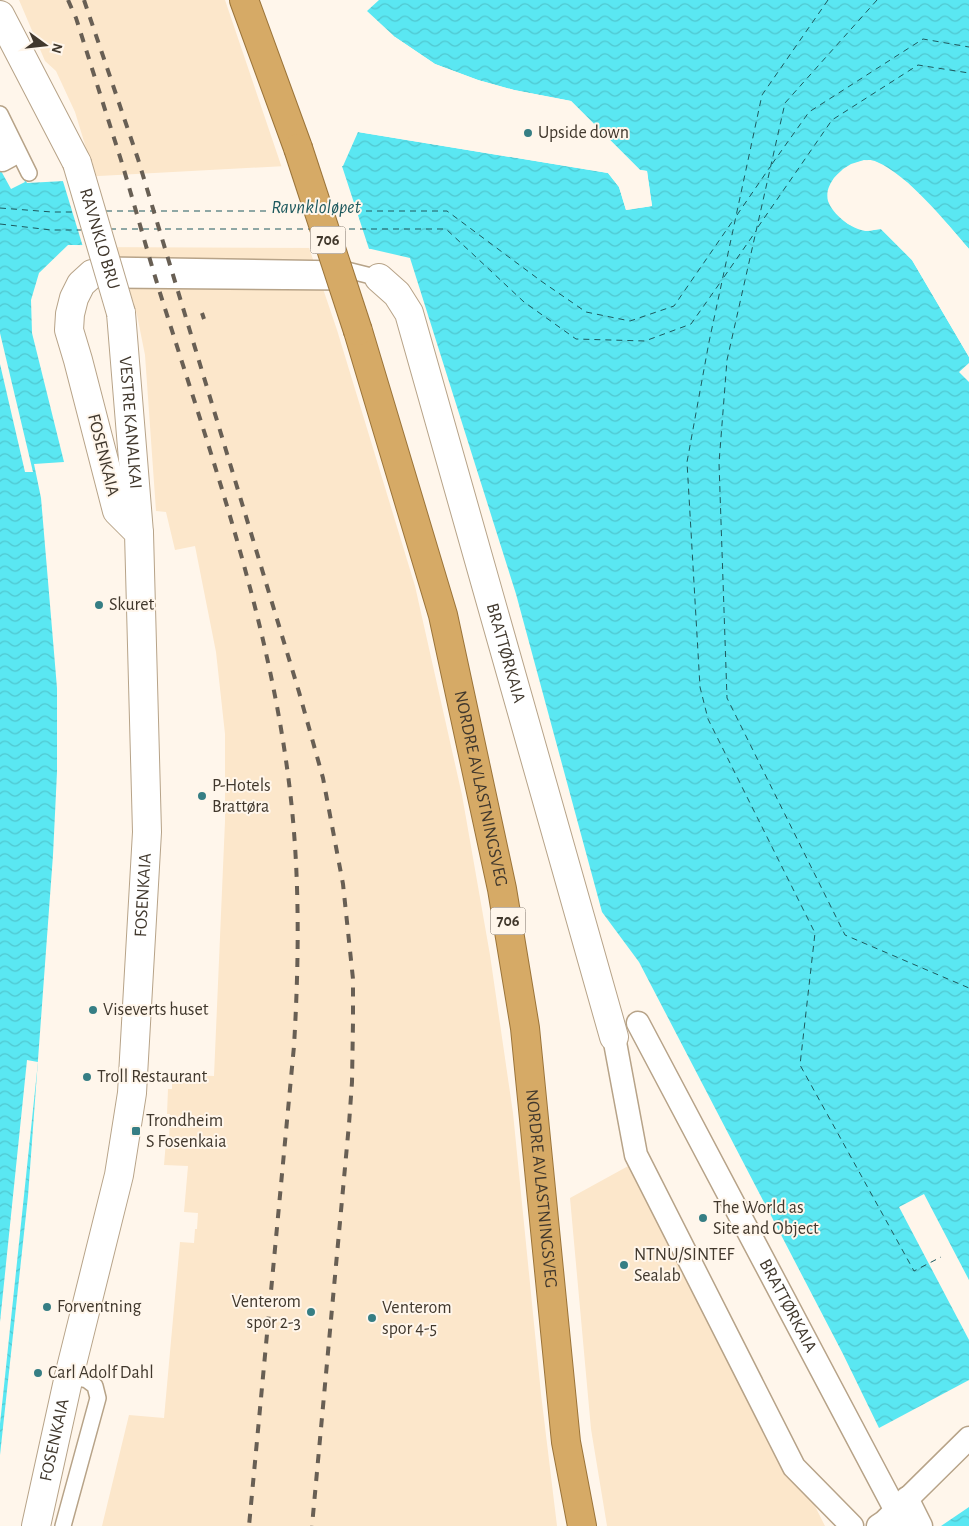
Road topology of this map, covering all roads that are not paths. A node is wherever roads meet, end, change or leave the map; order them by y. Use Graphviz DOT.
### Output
graph roads {
  1 [pos="244,0"];
  2 [pos="0,15"];
  3 [pos="0,114"];
  4 [pos="0,130"];
  5 [pos="0,157"];
  6 [pos="29,173"];
  7 [pos="92,274"];
  8 [pos="379,278"];
  9 [pos="122,313"];
  10 [pos="139,533"];
  11 [pos="638,1023"];
  12 [pos="614,1037"];
  13 [pos="69,1376"];
  14 [pos="969,1438"];
  15 [pos="902,1511"];
  16 [pos="36,1526"];
  17 [pos="63,1526"];
  18 [pos="582,1526"];
  19 [pos="852,1526"];
  20 [pos="878,1526"];
  21 [pos="921,1526"];
  1 -- 18 [label="highway, NORDRE AVLASTNINGSVEG / 706, bridge"];
  2 -- 9 [label="street, RAVNKLO BRU, bridge"];
  3 -- 6 [label="lane"];
  4 -- 5 [label="street"];
  7 -- 8 [label="lane, FOSENKAIA"];
  7 -- 10 [label="street, FOSENKAIA"];
  8 -- 12 [label="street, BRATTØRKAIA"];
  9 -- 10 [label="street, VESTRE KANALKAI"];
  10 -- 13 [label="street, FOSENKAIA"];
  11 -- 15 [label="street, BRATTØRKAIA"];
  12 -- 19 [label="street"];
  13 -- 16 [label="street, FOSENKAIA"];
  13 -- 17 [label="lane"];
  14 -- 15 [label="street"];
  15 -- 20 [label="street"];
  15 -- 21 [label="street, BRATTØRKAIA"];
}
